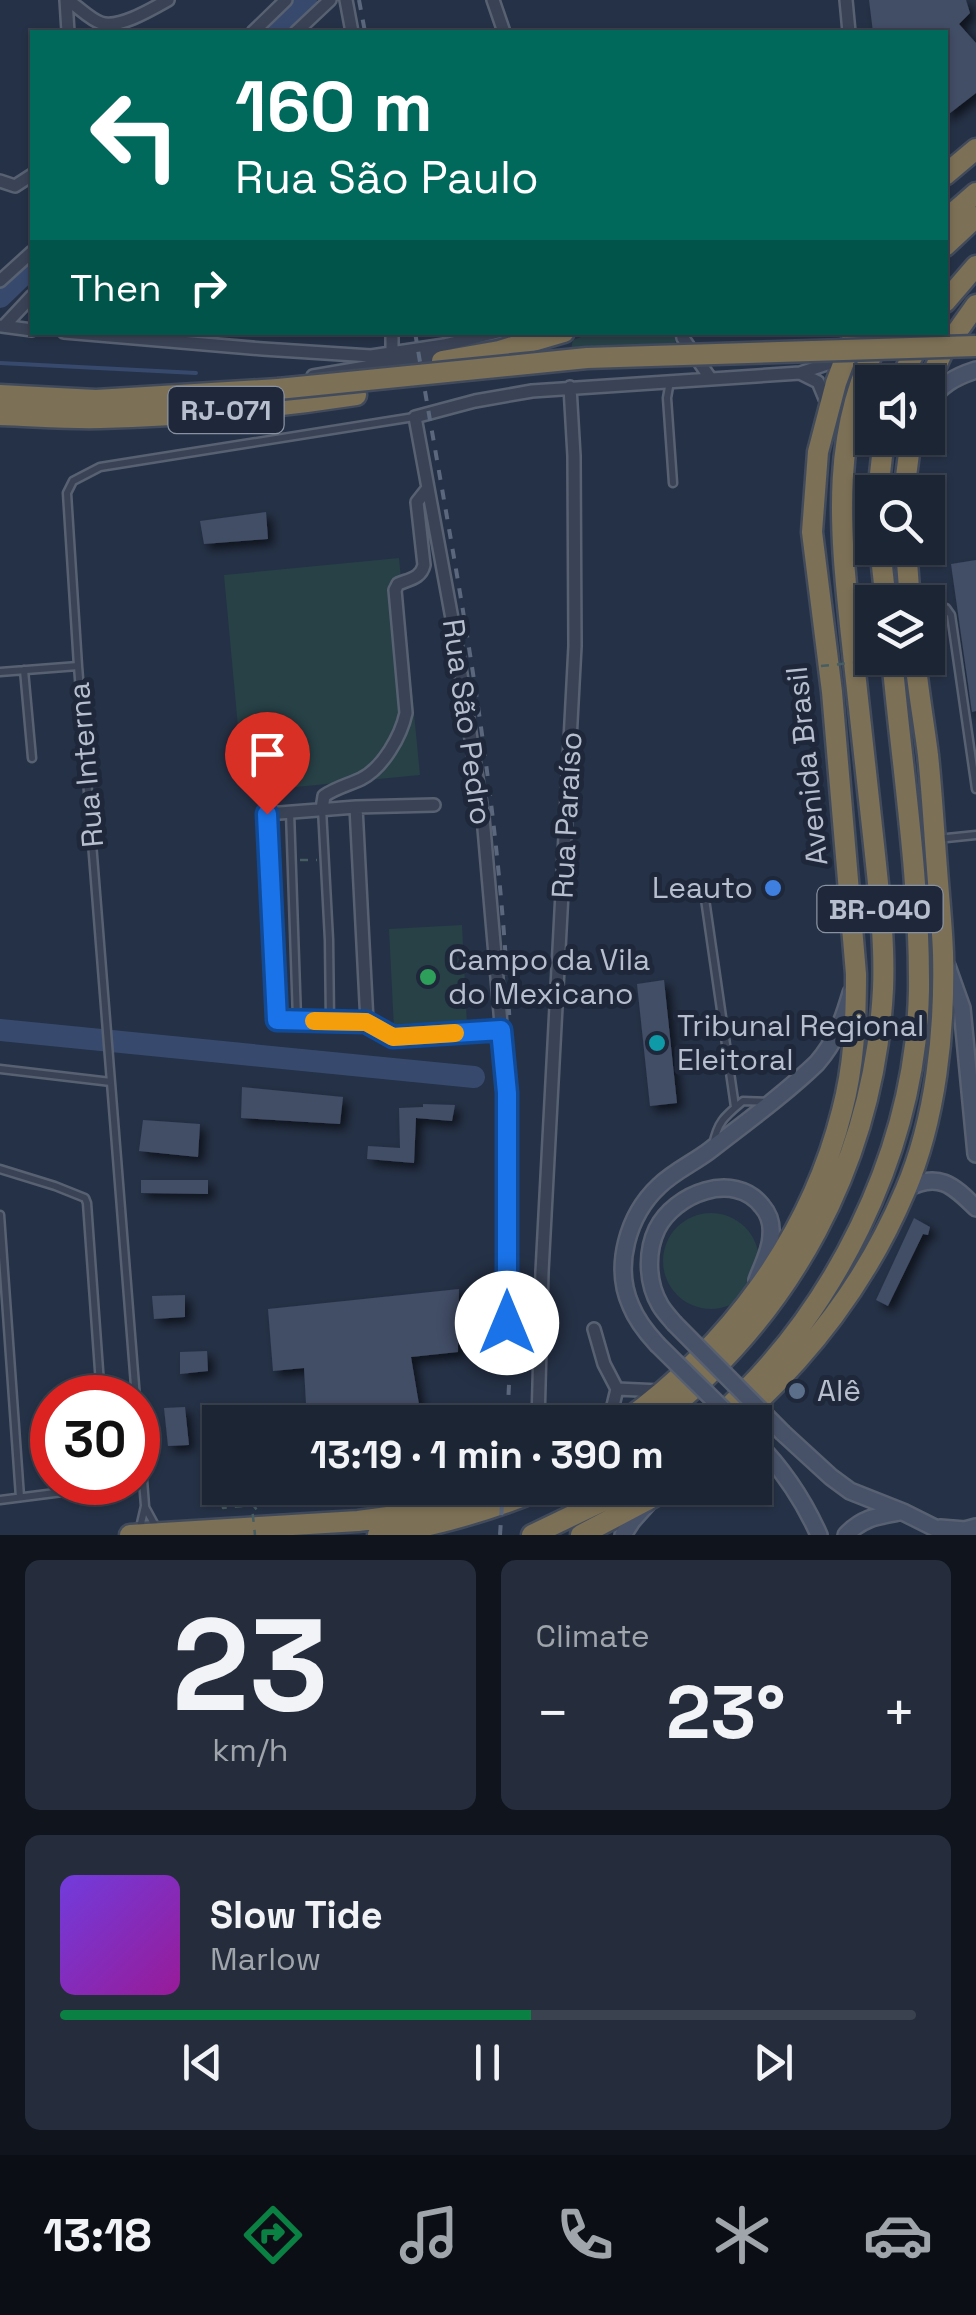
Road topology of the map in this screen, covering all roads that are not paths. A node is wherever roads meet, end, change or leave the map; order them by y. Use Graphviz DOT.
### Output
graph roads {
  1 [pos="67,0"];
  2 [pos="168,0"];
  3 [pos="286,0"];
  4 [pos="330,0"];
  5 [pos="346,0"];
  6 [pos="493,0"];
  7 [pos="846,0"];
  8 [pos="68,30"];
  9 [pos="255,30"];
  10 [pos="298,30"];
  11 [pos="352,30"];
  12 [pos="503,30"];
  13 [pos="849,30"];
  14 [pos="976,149"];
  15 [pos="948,172"];
  16 [pos="30,176"];
  17 [pos="0,180"];
  18 [pos="976,194"];
  19 [pos="976,216"];
  20 [pos="948,217"];
  21 [pos="948,243"];
  22 [pos="30,254"];
  23 [pos="976,266"];
  24 [pos="0,281"];
  25 [pos="30,298"];
  26 [pos="948,299"];
  27 [pos="976,305"];
  28 [pos="2,326"];
  29 [pos="30,330"];
  30 [pos="144,335"];
  31 [pos="392,335"];
  32 [pos="479,335"];
  33 [pos="531,335"];
  34 [pos="554,335"];
  35 [pos="684,335"];
  36 [pos="882,335"];
  37 [pos="923,335"];
  38 [pos="198,337"];
  39 [pos="853,338"];
  40 [pos="976,346"];
  41 [pos="392,354"];
  42 [pos="976,356"];
  43 [pos="908,365"];
  44 [pos="937,365"];
  45 [pos="976,370"];
  46 [pos="800,373"];
  47 [pos="710,378"];
  48 [pos="670,381"];
  49 [pos="945,384"];
  50 [pos="570,387"];
  51 [pos="278,389"];
  52 [pos="0,392"];
  53 [pos="829,410"];
  54 [pos="0,415"];
  55 [pos="415,416"];
  56 [pos="845,448"];
  57 [pos="673,484"];
  58 [pos="428,488"];
  59 [pos="945,608"];
  60 [pos="78,666"];
  61 [pos="24,670"];
  62 [pos="0,672"];
  63 [pos="894,675"];
  64 [pos="917,675"];
  65 [pos="832,692"];
  66 [pos="32,758"];
  67 [pos="976,789"];
  68 [pos="434,805"];
  69 [pos="356,807"];
  70 [pos="322,809"];
  71 [pos="290,812"];
  72 [pos="976,834"];
  73 [pos="935,839"];
  74 [pos="705,900"];
  75 [pos="943,964"];
  76 [pos="856,974"];
  77 [pos="297,1021"];
  78 [pos="330,1021"];
  79 [pos="366,1022"];
  80 [pos="501,1030"];
  81 [pos="0,1069"];
  82 [pos="111,1082"];
  83 [pos="770,1102"];
  84 [pos="735,1107"];
  85 [pos="712,1148"];
  86 [pos="976,1154"];
  87 [pos="696,1161"];
  88 [pos="0,1169"];
  89 [pos="906,1189"];
  90 [pos="703,1192"];
  91 [pos="976,1208"];
  92 [pos="0,1216"];
  93 [pos="746,1307"];
  94 [pos="594,1329"];
  95 [pos="541,1335"];
  96 [pos="776,1357"];
  97 [pos="99,1375"];
  98 [pos="134,1375"];
  99 [pos="617,1389"];
  100 [pos="664,1391"];
  101 [pos="539,1405"];
  102 [pos="613,1405"];
  103 [pos="646,1405"];
  104 [pos="677,1405"];
  105 [pos="719,1405"];
  106 [pos="729,1405"];
  107 [pos="755,1405"];
  108 [pos="772,1460"];
  109 [pos="30,1496"];
  110 [pos="20,1497"];
  111 [pos="0,1500"];
  112 [pos="449,1505"];
  113 [pos="497,1505"];
  114 [pos="595,1505"];
  115 [pos="636,1505"];
  116 [pos="647,1505"];
  117 [pos="145,1506"];
  118 [pos="903,1512"];
  119 [pos="930,1526"];
  120 [pos="976,1527"];
  121 [pos="259,1531"];
  122 [pos="214,1532"];
  123 [pos="148,1533"];
  124 [pos="130,1535"];
  125 [pos="378,1535"];
  126 [pos="532,1535"];
  127 [pos="581,1535"];
  128 [pos="623,1535"];
  129 [pos="818,1535"];
  130 [pos="846,1535"];
  131 [pos="949,1535"];
  1 -- 2 [label="street"];
  1 -- 8 [label="street"];
  3 -- 9 [label="street"];
  4 -- 10 [label="street"];
  5 -- 11 [label="street"];
  6 -- 12 [label="street"];
  7 -- 13 [label="street"];
  14 -- 15 [label="highway"];
  16 -- 17 [label="street"];
  18 -- 20 [label="highway"];
  19 -- 21 [label="highway"];
  22 -- 24 [label="street"];
  23 -- 26 [label="highway"];
  25 -- 28 [label="street"];
  27 -- 44 [label="highway"];
  28 -- 29 [label="street"];
  30 -- 38 [label="street"];
  31 -- 41 [label="street"];
  32 -- 41 [label="street"];
  33 -- 52 [label="street"];
  34 -- 51 [label="highway, bridge"];
  35 -- 47 [label="street"];
  36 -- 56 [label="highway, Avenida Brasil / BR-040"];
  37 -- 43 [label="highway"];
  38 -- 41 [label="street"];
  39 -- 46 [label="street"];
  39 -- 53 [label="highway, Avenida Brasil"];
  40 -- 51 [label="highway, RJ-071, bridge"];
  42 -- 54 [label="highway, RJ-071"];
  45 -- 49 [label="main road"];
  46 -- 47 [label="street"];
  46 -- 53 [label="street"];
  47 -- 48 [label="street"];
  48 -- 50 [label="street"];
  48 -- 57 [label="lane"];
  50 -- 55 [label="street"];
  50 -- 95 [label="street, Rua Paraíso"];
  51 -- 52 [label="highway, RJ-071"];
  53 -- 65 [label="highway, Avenida Brasil"];
  55 -- 58 [label="street, Rua São Pedro"];
  55 -- 60 [label="lane, Rua Interna"];
  56 -- 65 [label="highway"];
  56 -- 104 [label="highway, Avenida Brasil / BR-040"];
  58 -- 70 [label="street"];
  58 -- 80 [label="street, Rua São Pedro"];
  59 -- 67 [label="lane"];
  60 -- 61 [label="lane"];
  60 -- 82 [label="lane, Rua Interna"];
  61 -- 62 [label="lane"];
  61 -- 66 [label="lane"];
  63 -- 96 [label="highway, BR-040"];
  64 -- 73 [label="highway"];
  65 -- 76 [label="highway, Avenida Brasil"];
  68 -- 69 [label="street"];
  69 -- 70 [label="street"];
  69 -- 79 [label="street"];
  70 -- 71 [label="street"];
  70 -- 78 [label="lane"];
  71 -- 77 [label="lane"];
  71 -- 77 [label="street"];
  72 -- 73 [label="lane"];
  73 -- 75 [label="highway"];
  74 -- 84 [label="lane"];
  75 -- 86 [label="main road"];
  75 -- 89 [label="highway"];
  75 -- 96 [label="highway"];
  76 -- 83 [label="main road"];
  76 -- 93 [label="highway, Avenida Brasil"];
  77 -- 78 [label="street"];
  78 -- 79 [label="street"];
  79 -- 80 [label="street"];
  80 -- 95 [label="street, Rua São Pedro"];
  81 -- 82 [label="lane"];
  82 -- 98 [label="lane, Rua Interna"];
  83 -- 84 [label="lane"];
  83 -- 85 [label="main road"];
  84 -- 85 [label="lane"];
  85 -- 87 [label="main road"];
  87 -- 90 [label="main road"];
  87 -- 105 [label="main road, bridge"];
  88 -- 97 [label="lane"];
  89 -- 91 [label="main road"];
  89 -- 107 [label="highway"];
  90 -- 93 [label="main road"];
  90 -- 118 [label="main road, bridge"];
  92 -- 110 [label="lane"];
  93 -- 100 [label="highway, Avenida Brasil"];
  94 -- 99 [label="street"];
  95 -- 101 [label="street, Rua Paraíso"];
  96 -- 106 [label="highway, BR-040"];
  99 -- 100 [label="street"];
  99 -- 102 [label="street"];
  100 -- 103 [label="highway, Avenida Brasil"];
  108 -- 129 [label="main road"];
  109 -- 110 [label="lane"];
  110 -- 111 [label="lane"];
  112 -- 121 [label="highway"];
  113 -- 125 [label="highway"];
  114 -- 126 [label="highway"];
  115 -- 127 [label="highway"];
  116 -- 128 [label="main road"];
  117 -- 123 [label="lane"];
  117 -- 123 [label="lane"];
  118 -- 119 [label="main road"];
  118 -- 130 [label="main road"];
  119 -- 120 [label="main road"];
  119 -- 131 [label="main road"];
  121 -- 122 [label="highway"];
  122 -- 123 [label="highway"];
  123 -- 124 [label="highway"];
}
